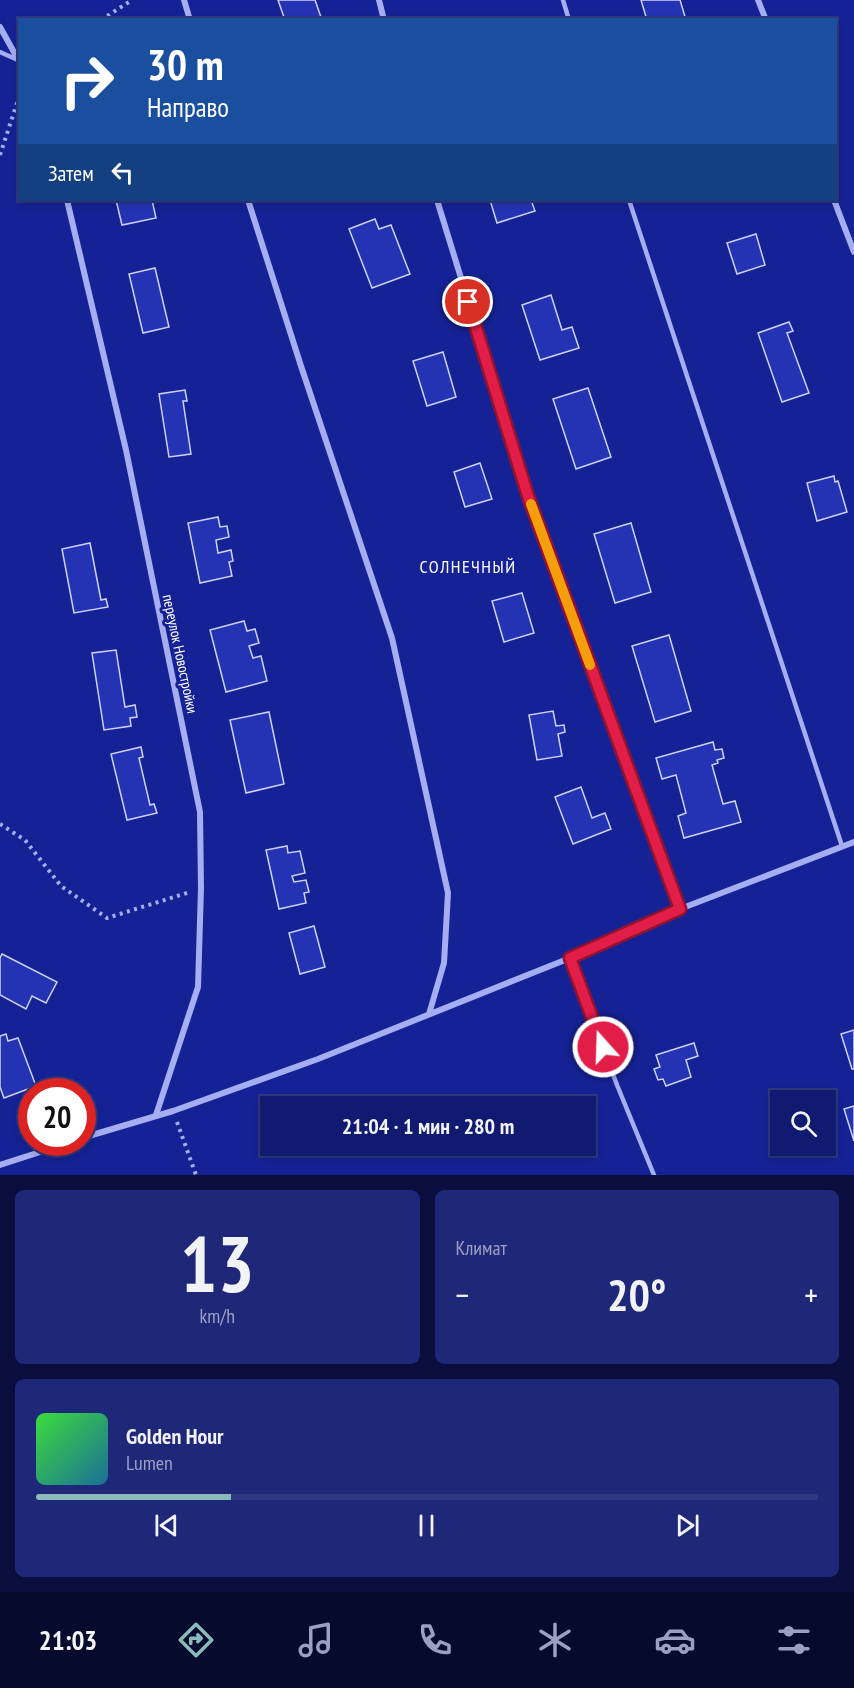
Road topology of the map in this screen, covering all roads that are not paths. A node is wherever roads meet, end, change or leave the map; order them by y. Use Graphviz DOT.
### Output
graph roads {
  1 [pos="184,0"];
  2 [pos="378,0"];
  3 [pos="563,0"];
  4 [pos="758,0"];
  5 [pos="189,18"];
  6 [pos="383,18"];
  7 [pos="568,18"];
  8 [pos="764,18"];
  9 [pos="0,27"];
  10 [pos="0,52"];
  11 [pos="18,59"];
  12 [pos="18,61"];
  13 [pos="67,201"];
  14 [pos="248,201"];
  15 [pos="436,201"];
  16 [pos="628,201"];
  17 [pos="834,201"];
  18 [pos="854,252"];
  19 [pos="854,842"];
  20 [pos="842,846"];
  21 [pos="680,909"];
  22 [pos="570,958"];
  23 [pos="429,1014"];
  24 [pos="156,1114"];
  25 [pos="96,1133"];
  26 [pos="28,1156"];
  27 [pos="0,1165"];
  28 [pos="654,1175"];
  1 -- 5 [label="street"];
  2 -- 6 [label="street"];
  3 -- 7 [label="lane"];
  4 -- 8 [label="street"];
  9 -- 11 [label="street"];
  10 -- 12 [label="lane"];
  13 -- 24 [label="street, переулок Новостройки"];
  14 -- 23 [label="street"];
  15 -- 21 [label="street"];
  16 -- 20 [label="lane"];
  17 -- 18 [label="street"];
  19 -- 20 [label="street"];
  20 -- 21 [label="street"];
  21 -- 22 [label="street"];
  22 -- 23 [label="street"];
  22 -- 28 [label="lane"];
  23 -- 24 [label="street"];
  24 -- 25 [label="street"];
  26 -- 27 [label="street"];
}
